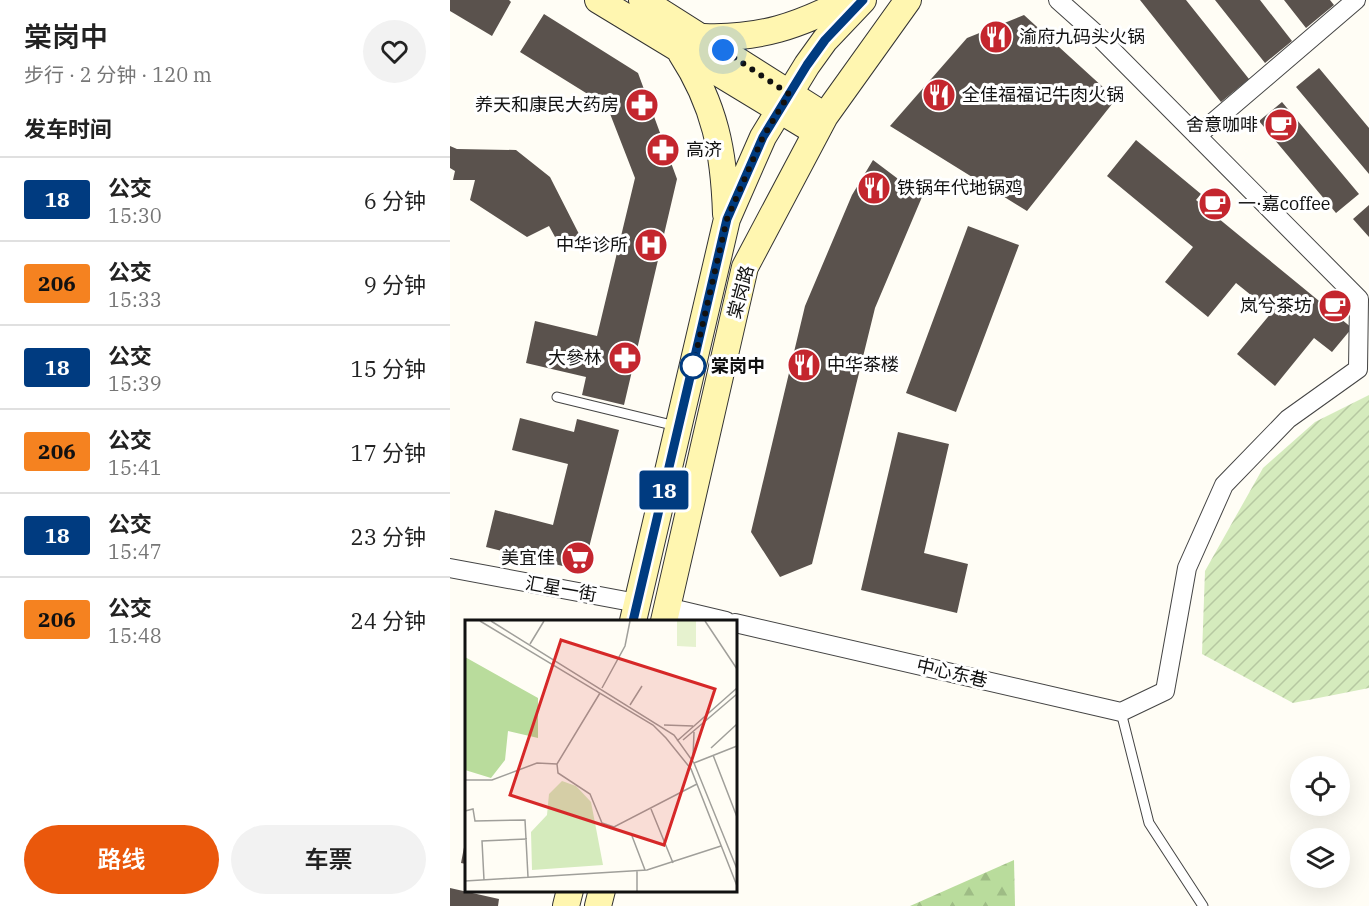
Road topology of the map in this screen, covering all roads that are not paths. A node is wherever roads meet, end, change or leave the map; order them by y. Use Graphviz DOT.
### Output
graph roads {
  1 [pos="598,0"];
  2 [pos="642,0"];
  3 [pos="848,0"];
  4 [pos="863,0"];
  5 [pos="908,0"];
  6 [pos="1058,0"];
  7 [pos="1356,0"];
  8 [pos="704,37"];
  9 [pos="678,47"];
  10 [pos="785,102"];
  11 [pos="820,124"];
  12 [pos="1197,135"];
  13 [pos="727,219"];
  14 [pos="718,257"];
  15 [pos="745,267"];
  16 [pos="557,397"];
  17 [pos="678,426"];
  18 [pos="450,568"];
  19 [pos="635,612"];
  20 [pos="665,614"];
  21 [pos="717,620"];
  22 [pos="736,623"];
  23 [pos="1121,712"];
  24 [pos="570,891"];
  25 [pos="602,891"];
  26 [pos="566,906"];
  27 [pos="598,906"];
  28 [pos="1203,906"];
  1 -- 9 [label="main road"];
  2 -- 8 [label="main road"];
  3 -- 8 [label="main road"];
  4 -- 10 [label="main road, 棠岗路"];
  5 -- 11 [label="main road, 棠岗路"];
  6 -- 12 [label="street"];
  7 -- 12 [label="street"];
  8 -- 10 [label="main road"];
  9 -- 10 [label="main road"];
  9 -- 13 [label="main road"];
  10 -- 11 [label="main road"];
  10 -- 13 [label="main road, 棠岗路"];
  11 -- 15 [label="main road, 棠岗路"];
  12 -- 23 [label="street"];
  13 -- 14 [label="main road, 棠岗路"];
  14 -- 15 [label="main road"];
  14 -- 17 [label="main road, 棠岗路"];
  15 -- 20 [label="main road, 棠岗路"];
  16 -- 17 [label="lane"];
  17 -- 19 [label="main road, 棠岗路"];
  18 -- 19 [label="street, 汇星一街"];
  20 -- 21 [label="street"];
  22 -- 23 [label="street, 中心东巷"];
  23 -- 28 [label="lane"];
  24 -- 26 [label="main road"];
  25 -- 27 [label="main road"];
}
